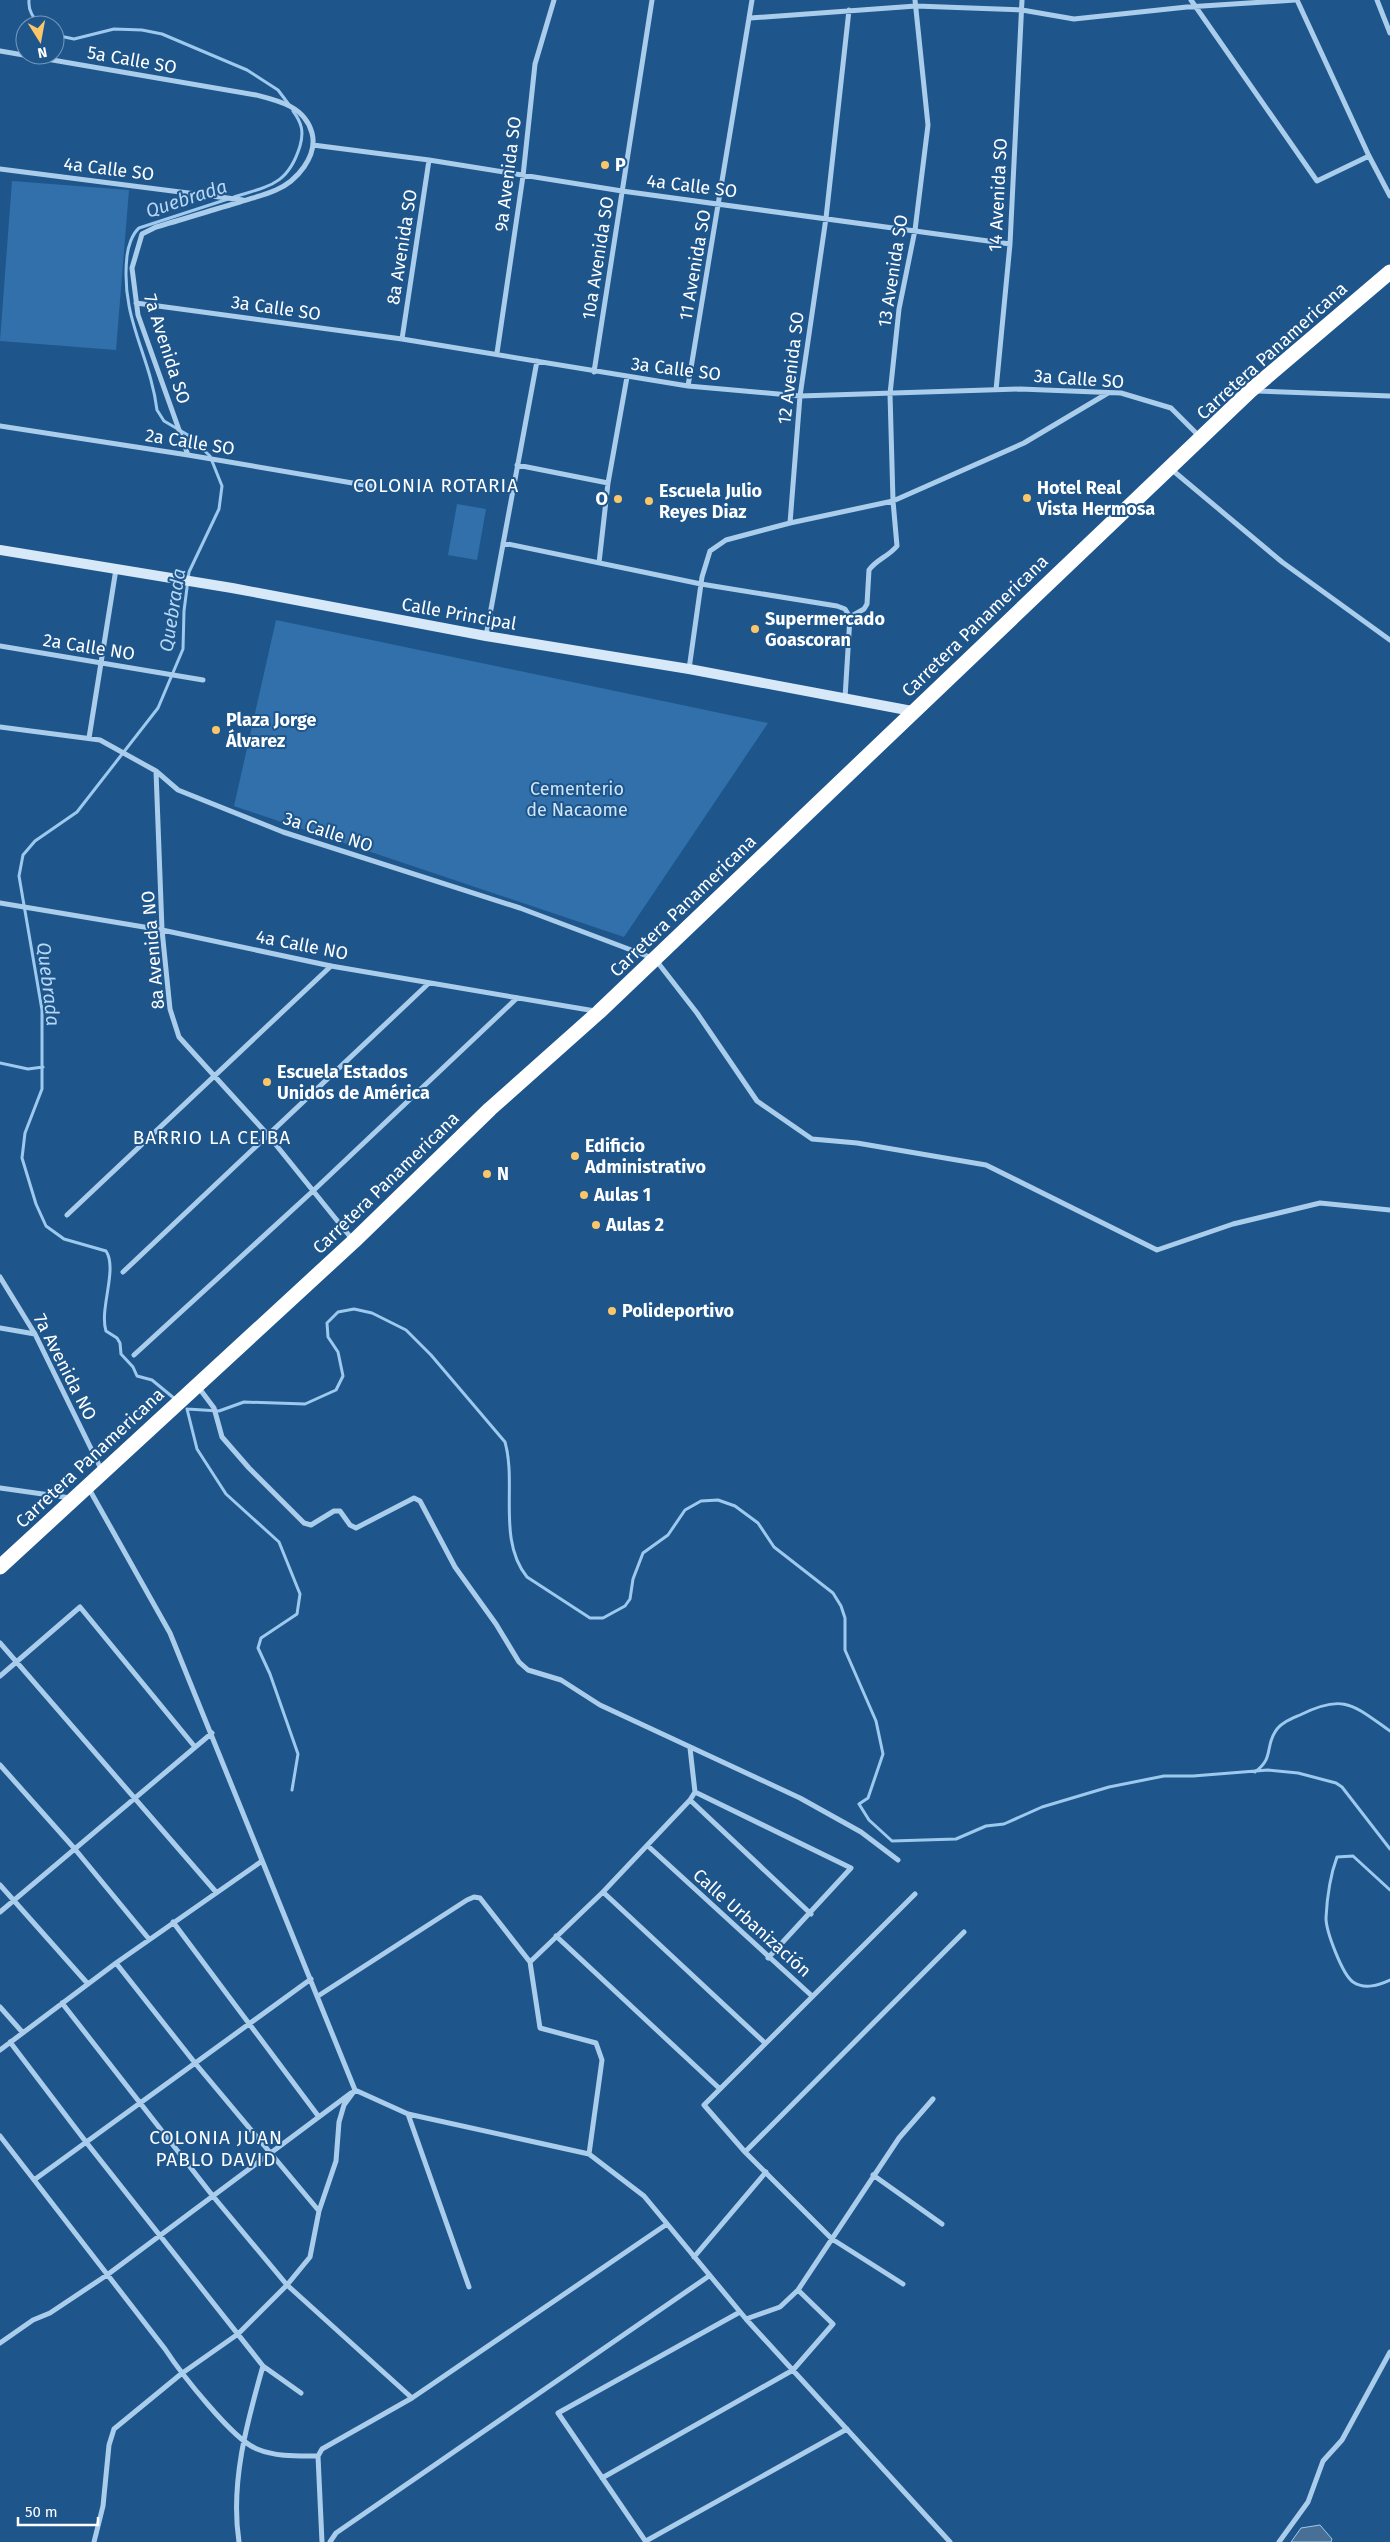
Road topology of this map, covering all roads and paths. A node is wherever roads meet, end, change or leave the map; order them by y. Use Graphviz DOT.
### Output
graph roads {
  1 [pos="554,0"];
  2 [pos="652,0"];
  3 [pos="752,0"];
  4 [pos="1022,0"];
  5 [pos="1191,0"];
  6 [pos="1296,0"];
  7 [pos="1377,0"];
  8 [pos="916,3"];
  9 [pos="1195,7"];
  10 [pos="849,10"];
  11 [pos="1022,10"];
  12 [pos="750,18"];
  13 [pos="1390,33"];
  14 [pos="0,51"];
  15 [pos="313,145"];
  16 [pos="1369,156"];
  17 [pos="429,160"];
  18 [pos="0,169"];
  19 [pos="523,176"];
  20 [pos="622,191"];
  21 [pos="1390,196"];
  22 [pos="244,200"];
  23 [pos="719,203"];
  24 [pos="826,218"];
  25 [pos="915,230"];
  26 [pos="1010,244"];
  27 [pos="1390,272"];
  28 [pos="136,303"];
  29 [pos="402,339"];
  30 [pos="497,353"];
  31 [pos="537,361"];
  32 [pos="594,372"];
  33 [pos="627,377"];
  34 [pos="688,386"];
  35 [pos="996,390"];
  36 [pos="1250,391"];
  37 [pos="1108,393"];
  38 [pos="890,394"];
  39 [pos="800,396"];
  40 [pos="1390,396"];
  41 [pos="0,426"];
  42 [pos="1202,439"];
  43 [pos="188,455"];
  44 [pos="517,465"];
  45 [pos="1170,469"];
  46 [pos="608,483"];
  47 [pos="376,487"];
  48 [pos="893,502"];
  49 [pos="790,523"];
  50 [pos="503,544"];
  51 [pos="0,550"];
  52 [pos="599,563"];
  53 [pos="116,569"];
  54 [pos="701,584"];
  55 [pos="850,617"];
  56 [pos="486,636"];
  57 [pos="1390,640"];
  58 [pos="0,646"];
  59 [pos="101,663"];
  60 [pos="689,669"];
  61 [pos="203,680"];
  62 [pos="845,698"];
  63 [pos="912,711"];
  64 [pos="0,727"];
  65 [pos="89,738"];
  66 [pos="156,771"];
  67 [pos="2,903"];
  68 [pos="162,930"];
  69 [pos="655,960"];
  70 [pos="331,966"];
  71 [pos="429,983"];
  72 [pos="517,998"];
  73 [pos="600,1012"];
  74 [pos="215,1076"];
  75 [pos="268,1135"];
  76 [pos="314,1190"];
  77 [pos="1390,1210"];
  78 [pos="67,1215"];
  79 [pos="354,1241"];
  80 [pos="122,1272"];
  81 [pos="0,1277"];
  82 [pos="0,1328"];
  83 [pos="35,1334"];
  84 [pos="134,1355"];
  85 [pos="197,1385"];
  86 [pos="103,1471"];
  87 [pos="88,1486"];
  88 [pos="0,1488"];
  89 [pos="73,1499"];
  90 [pos="0,1567"];
  91 [pos="0,1644"];
  92 [pos="16,1662"];
  93 [pos="0,1676"];
  94 [pos="212,1733"];
  95 [pos="195,1747"];
  96 [pos="690,1748"];
  97 [pos="0,1765"];
  98 [pos="695,1792"];
  99 [pos="133,1798"];
  100 [pos="690,1800"];
  101 [pos="648,1846"];
  102 [pos="74,1848"];
  103 [pos="898,1860"];
  104 [pos="262,1861"];
  105 [pos="0,1884"];
  106 [pos="216,1892"];
  107 [pos="603,1892"];
  108 [pos="915,1894"];
  109 [pos="13,1900"];
  110 [pos="0,1912"];
  111 [pos="810,1914"];
  112 [pos="173,1922"];
  113 [pos="964,1932"];
  114 [pos="556,1936"];
  115 [pos="149,1939"];
  116 [pos="768,1958"];
  117 [pos="116,1962"];
  118 [pos="530,1962"];
  119 [pos="311,1979"];
  120 [pos="88,1984"];
  121 [pos="318,1996"];
  122 [pos="812,1996"];
  123 [pos="62,2004"];
  124 [pos="0,2007"];
  125 [pos="250,2024"];
  126 [pos="22,2033"];
  127 [pos="10,2042"];
  128 [pos="765,2043"];
  129 [pos="0,2050"];
  130 [pos="195,2063"];
  131 [pos="720,2089"];
  132 [pos="355,2090"];
  133 [pos="933,2099"];
  134 [pos="139,2104"];
  135 [pos="408,2114"];
  136 [pos="319,2117"];
  137 [pos="0,2136"];
  138 [pos="86,2142"];
  139 [pos="746,2152"];
  140 [pos="271,2154"];
  141 [pos="589,2154"];
  142 [pos="766,2172"];
  143 [pos="873,2175"];
  144 [pos="34,2180"];
  145 [pos="212,2195"];
  146 [pos="319,2211"];
  147 [pos="667,2224"];
  148 [pos="942,2224"];
  149 [pos="159,2235"];
  150 [pos="832,2239"];
  151 [pos="694,2256"];
  152 [pos="107,2276"];
  153 [pos="709,2276"];
  154 [pos="903,2284"];
  155 [pos="287,2285"];
  156 [pos="469,2287"];
  157 [pos="798,2290"];
  158 [pos="740,2312"];
  159 [pos="746,2319"];
  160 [pos="238,2334"];
  161 [pos="0,2342"];
  162 [pos="1390,2352"];
  163 [pos="263,2366"];
  164 [pos="793,2370"];
  165 [pos="181,2374"];
  166 [pos="301,2393"];
  167 [pos="412,2398"];
  168 [pos="847,2429"];
  169 [pos="244,2442"];
  170 [pos="318,2456"];
  171 [pos="602,2478"];
  172 [pos="94,2542"];
  173 [pos="240,2542"];
  174 [pos="322,2542"];
  175 [pos="330,2542"];
  176 [pos="646,2542"];
  177 [pos="950,2542"];
  178 [pos="1279,2542"];
  1 -- 19 [label="street, 9a Avenida SO"];
  2 -- 20 [label="street, 10a Avenida SO"];
  3 -- 12 [label="street, 11 Avenida SO"];
  4 -- 11 [label="street, 14 Avenida SO"];
  5 -- 9 [label="street"];
  6 -- 9 [label="street"];
  6 -- 16 [label="street"];
  7 -- 13 [label="street"];
  8 -- 10 [label="street"];
  8 -- 11 [label="street"];
  8 -- 25 [label="street, 13 Avenida SO"];
  9 -- 11 [label="street"];
  9 -- 16 [label="street"];
  10 -- 12 [label="street"];
  10 -- 24 [label="street, 12 Avenida SO"];
  11 -- 26 [label="street, 14 Avenida SO"];
  12 -- 23 [label="street, 11 Avenida SO"];
  14 -- 15 [label="street, 5a Calle SO"];
  15 -- 17 [label="street, 4a Calle SO"];
  15 -- 22 [label="street, 7a Avenida SO"];
  16 -- 21 [label="street"];
  17 -- 19 [label="street, 4a Calle SO"];
  17 -- 29 [label="street, 8a Avenida SO"];
  18 -- 22 [label="street, 4a Calle SO"];
  19 -- 20 [label="street, 4a Calle SO"];
  19 -- 30 [label="street, 9a Avenida SO"];
  20 -- 23 [label="street, 4a Calle SO"];
  20 -- 32 [label="street, 10a Avenida SO"];
  22 -- 28 [label="street, 7a Avenida SO"];
  23 -- 24 [label="street, 4a Calle SO"];
  23 -- 34 [label="street, 11 Avenida SO"];
  24 -- 25 [label="street, 4a Calle SO"];
  24 -- 39 [label="street, 12 Avenida SO"];
  25 -- 26 [label="street, 4a Calle SO"];
  25 -- 38 [label="street, 13 Avenida SO"];
  26 -- 35 [label="street, 14 Avenida SO"];
  27 -- 36 [label="highway, Carretera Panamericana"];
  28 -- 29 [label="street, 3a Calle SO"];
  28 -- 43 [label="street, 7a Avenida SO"];
  29 -- 30 [label="street, 3a Calle SO"];
  30 -- 31 [label="street, 3a Calle SO"];
  31 -- 32 [label="street, 3a Calle SO"];
  31 -- 44 [label="street"];
  32 -- 33 [label="street, 3a Calle SO"];
  33 -- 34 [label="street, 3a Calle SO"];
  33 -- 46 [label="street"];
  34 -- 39 [label="street, 3a Calle SO"];
  35 -- 37 [label="street, 3a Calle SO"];
  35 -- 38 [label="street, 3a Calle SO"];
  36 -- 40 [label="street"];
  36 -- 42 [label="highway, Carretera Panamericana"];
  37 -- 42 [label="street, 3a Calle SO"];
  37 -- 48 [label="street"];
  38 -- 39 [label="street, 3a Calle SO"];
  38 -- 48 [label="street, 13 Avenida SO"];
  39 -- 49 [label="street, 12 Avenida SO"];
  41 -- 43 [label="street, 2a Calle SO"];
  42 -- 45 [label="highway, Carretera Panamericana"];
  43 -- 47 [label="street, 2a Calle SO"];
  44 -- 46 [label="street"];
  44 -- 50 [label="street"];
  45 -- 57 [label="street"];
  45 -- 63 [label="highway, Carretera Panamericana"];
  46 -- 52 [label="street"];
  48 -- 49 [label="street"];
  48 -- 55 [label="street, 13 Avenida SO"];
  49 -- 54 [label="street"];
  50 -- 52 [label="street"];
  50 -- 56 [label="street"];
  51 -- 53 [label="street, Calle Principal"];
  52 -- 54 [label="street"];
  53 -- 56 [label="street, Calle Principal"];
  53 -- 59 [label="street"];
  54 -- 55 [label="street"];
  54 -- 60 [label="street"];
  55 -- 62 [label="street"];
  56 -- 60 [label="street, Calle Principal"];
  58 -- 59 [label="street, 2a Calle NO"];
  59 -- 61 [label="street, 2a Calle NO"];
  59 -- 65 [label="street"];
  60 -- 62 [label="street, Calle Principal"];
  62 -- 63 [label="street, Calle Principal"];
  63 -- 69 [label="highway, Carretera Panamericana"];
  64 -- 65 [label="street, 3a Calle NO"];
  65 -- 66 [label="street, 3a Calle NO"];
  66 -- 68 [label="street, 8a Avenida NO"];
  66 -- 69 [label="street, 3a Calle NO"];
  67 -- 68 [label="street, 4a Calle NO"];
  68 -- 70 [label="street, 4a Calle NO"];
  68 -- 74 [label="street, 8a Avenida NO"];
  69 -- 73 [label="highway, Carretera Panamericana"];
  69 -- 77 [label="street"];
  70 -- 71 [label="street, 4a Calle NO"];
  70 -- 74 [label="street"];
  71 -- 72 [label="street, 4a Calle NO"];
  71 -- 75 [label="street"];
  72 -- 73 [label="street, 4a Calle NO"];
  72 -- 76 [label="street"];
  73 -- 79 [label="highway, Carretera Panamericana"];
  74 -- 75 [label="street, 8a Avenida NO"];
  74 -- 78 [label="street"];
  75 -- 76 [label="street, 8a Avenida NO"];
  75 -- 80 [label="street"];
  76 -- 79 [label="street, 8a Avenida NO"];
  76 -- 84 [label="street"];
  79 -- 85 [label="highway, Carretera Panamericana"];
  81 -- 83 [label="street, 7a Avenida NO"];
  82 -- 83 [label="street"];
  83 -- 86 [label="street, 7a Avenida NO"];
  85 -- 86 [label="highway, Carretera Panamericana"];
  85 -- 96 [label="street"];
  86 -- 87 [label="highway, Carretera Panamericana"];
  87 -- 89 [label="highway, Carretera Panamericana"];
  87 -- 94 [label="street"];
  88 -- 89 [label="street"];
  89 -- 90 [label="highway, Carretera Panamericana"];
  91 -- 92 [label="street"];
  92 -- 93 [label="street"];
  92 -- 95 [label="street"];
  92 -- 99 [label="street"];
  94 -- 95 [label="street"];
  94 -- 104 [label="street"];
  95 -- 99 [label="street"];
  96 -- 98 [label="street"];
  96 -- 103 [label="street"];
  97 -- 102 [label="street"];
  98 -- 100 [label="street"];
  98 -- 111 [label="street"];
  99 -- 102 [label="street"];
  99 -- 106 [label="street"];
  100 -- 101 [label="street"];
  100 -- 111 [label="street"];
  101 -- 107 [label="street"];
  101 -- 116 [label="street, Calle Urbanización"];
  102 -- 109 [label="street"];
  102 -- 115 [label="street"];
  104 -- 106 [label="street"];
  104 -- 119 [label="street"];
  105 -- 109 [label="street"];
  106 -- 112 [label="street"];
  107 -- 114 [label="street"];
  107 -- 128 [label="street"];
  108 -- 122 [label="street"];
  109 -- 110 [label="street"];
  109 -- 120 [label="street"];
  111 -- 116 [label="street"];
  112 -- 115 [label="street"];
  112 -- 125 [label="street"];
  113 -- 139 [label="street"];
  114 -- 118 [label="street"];
  114 -- 131 [label="street"];
  115 -- 117 [label="street"];
  116 -- 122 [label="street, Calle Urbanización"];
  117 -- 120 [label="street"];
  117 -- 130 [label="street"];
  118 -- 121 [label="street"];
  118 -- 141 [label="street"];
  119 -- 121 [label="street"];
  119 -- 125 [label="street"];
  120 -- 123 [label="street"];
  121 -- 132 [label="street"];
  122 -- 128 [label="street, Calle Urbanización"];
  123 -- 126 [label="street"];
  123 -- 134 [label="street"];
  124 -- 126 [label="street"];
  125 -- 130 [label="street"];
  125 -- 136 [label="street"];
  126 -- 127 [label="street"];
  127 -- 129 [label="street"];
  127 -- 138 [label="street"];
  128 -- 131 [label="street, Calle Urbanización"];
  130 -- 134 [label="street"];
  130 -- 140 [label="street"];
  131 -- 139 [label="street, Calle Urbanización"];
  132 -- 135 [label="street"];
  132 -- 136 [label="street"];
  132 -- 146 [label="street"];
  133 -- 143 [label="street"];
  134 -- 138 [label="street"];
  134 -- 145 [label="street"];
  135 -- 141 [label="street"];
  135 -- 156 [label="street"];
  136 -- 140 [label="street"];
  137 -- 144 [label="street"];
  138 -- 144 [label="street"];
  138 -- 149 [label="street"];
  139 -- 142 [label="street"];
  140 -- 145 [label="street"];
  140 -- 146 [label="street"];
  141 -- 147 [label="street"];
  142 -- 150 [label="street"];
  142 -- 151 [label="street"];
  143 -- 148 [label="street"];
  143 -- 150 [label="street"];
  144 -- 152 [label="street"];
  145 -- 149 [label="street"];
  145 -- 155 [label="street"];
  146 -- 155 [label="street"];
  147 -- 151 [label="street"];
  147 -- 167 [label="street"];
  149 -- 152 [label="street"];
  149 -- 160 [label="street"];
  150 -- 154 [label="street"];
  150 -- 157 [label="street"];
  151 -- 153 [label="street"];
  152 -- 161 [label="street"];
  152 -- 165 [label="street"];
  153 -- 158 [label="street"];
  153 -- 175 [label="street"];
  155 -- 160 [label="street"];
  155 -- 167 [label="street"];
  157 -- 159 [label="street"];
  157 -- 164 [label="street"];
  158 -- 159 [label="street"];
  158 -- 171 [label="street"];
  159 -- 164 [label="street"];
  160 -- 163 [label="street"];
  160 -- 165 [label="street"];
  162 -- 178 [label="street"];
  163 -- 166 [label="street"];
  163 -- 169 [label="street"];
  164 -- 168 [label="street"];
  164 -- 171 [label="street"];
  165 -- 169 [label="street"];
  165 -- 172 [label="street"];
  167 -- 170 [label="street"];
  168 -- 176 [label="street"];
  168 -- 177 [label="street"];
  169 -- 170 [label="street"];
  169 -- 173 [label="street"];
  170 -- 174 [label="street"];
  171 -- 176 [label="street"];
}
